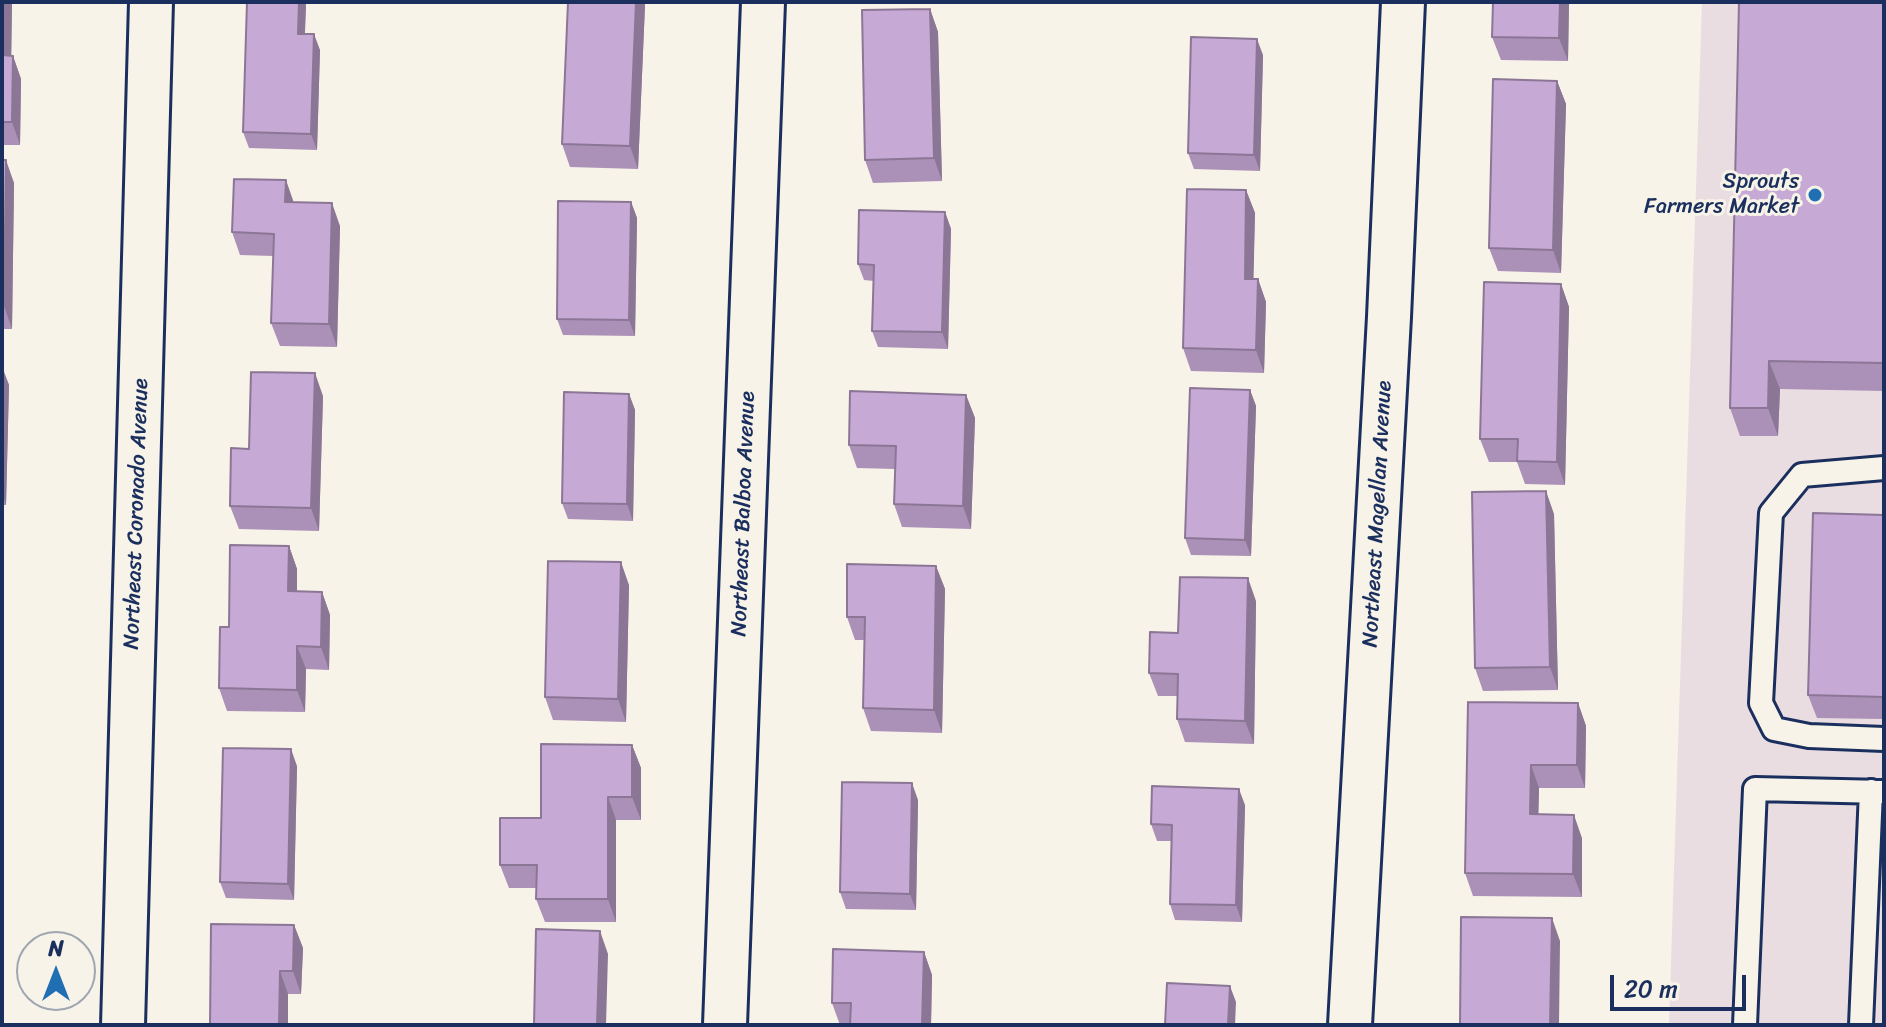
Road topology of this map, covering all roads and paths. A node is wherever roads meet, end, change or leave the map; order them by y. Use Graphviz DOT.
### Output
graph roads {
  1 [pos="151,2"];
  2 [pos="763,2"];
  3 [pos="1403,2"];
  4 [pos="1884,468"];
  5 [pos="1884,739"];
  6 [pos="1878,792"];
  7 [pos="123,1025"];
  8 [pos="725,1025"];
  9 [pos="1350,1025"];
  10 [pos="1745,1025"];
  11 [pos="1861,1025"];
  1 -- 7 [label="street, Northeast Coronado Avenue"];
  2 -- 8 [label="street, Northeast Balboa Avenue"];
  3 -- 9 [label="street, Northeast Magellan Avenue"];
  4 -- 5 [label="lane"];
  6 -- 10 [label="lane"];
  6 -- 11 [label="lane"];
}
